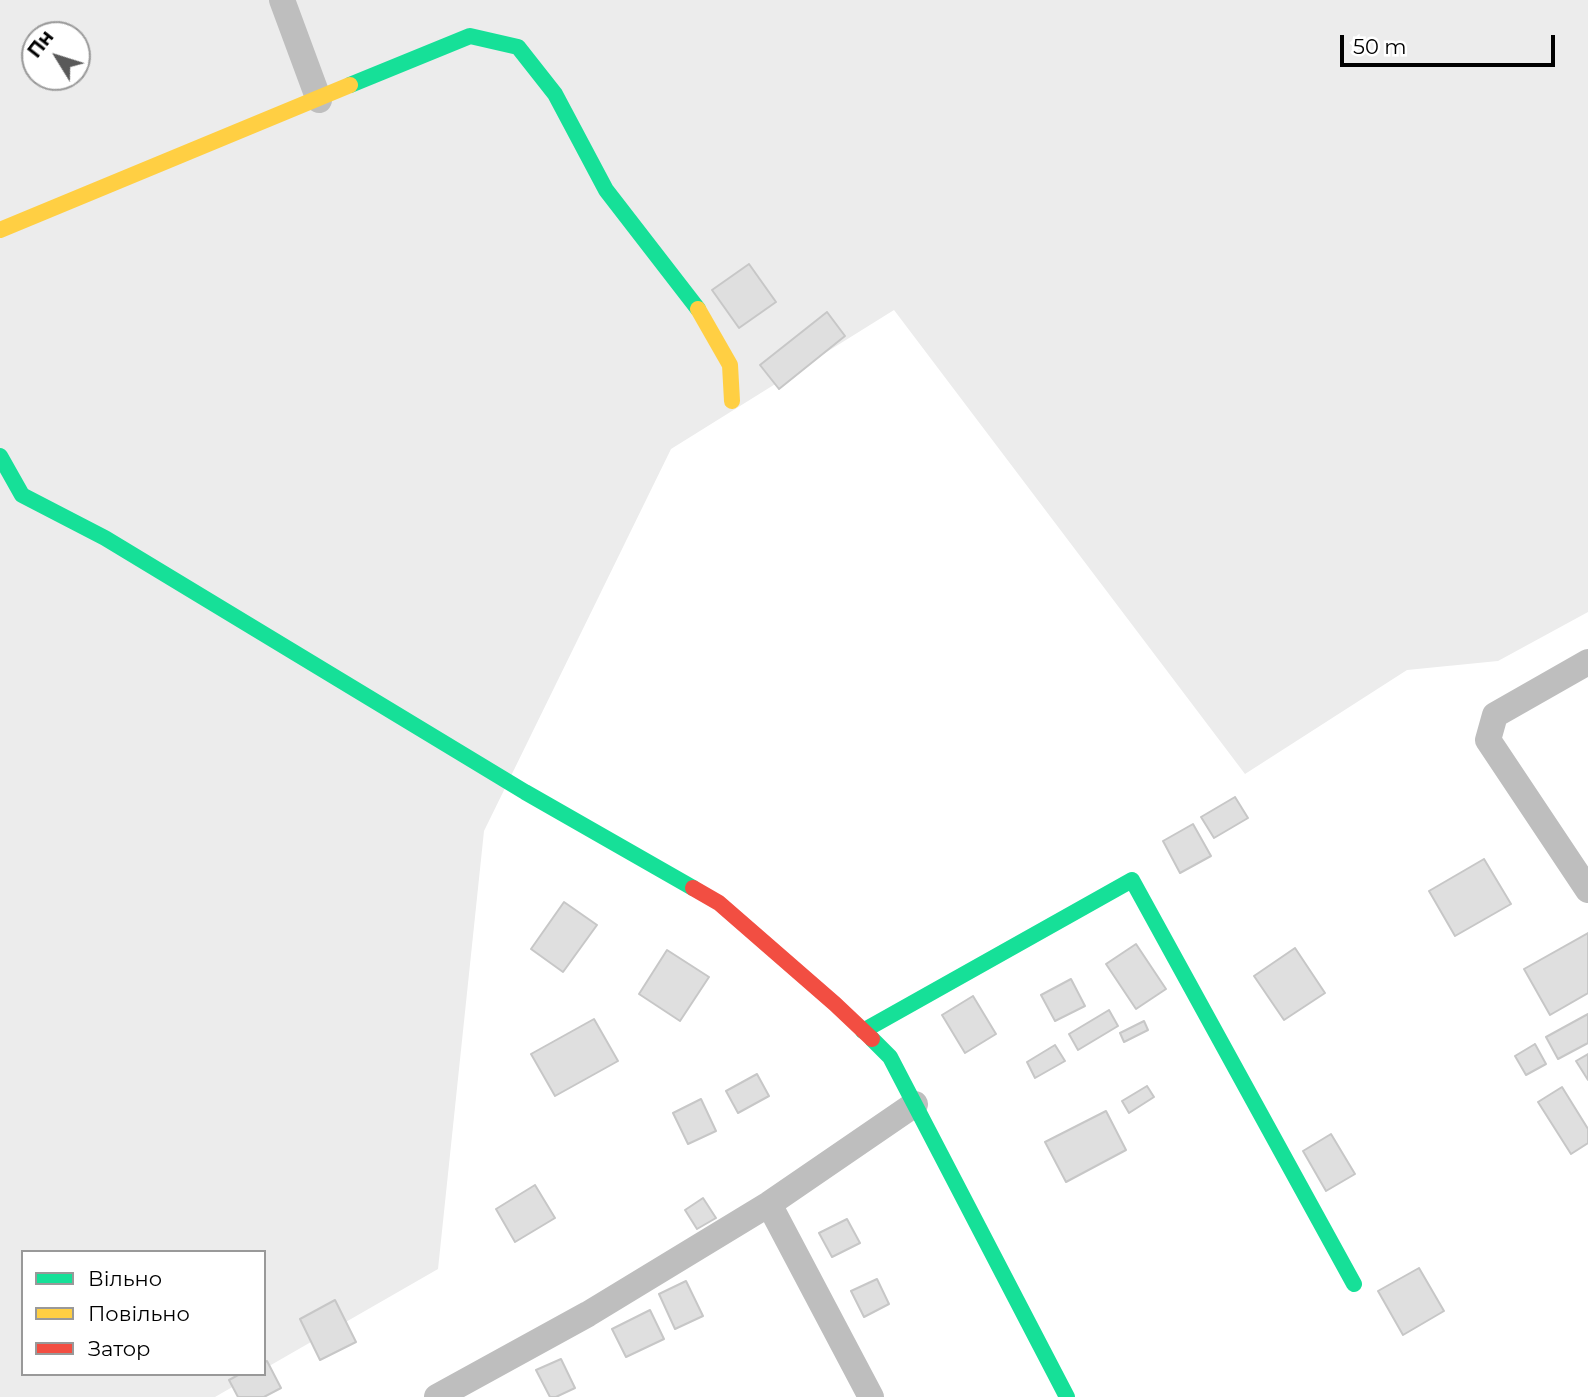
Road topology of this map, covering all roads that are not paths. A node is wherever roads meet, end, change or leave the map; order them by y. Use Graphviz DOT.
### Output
graph roads {
  1 [pos="282,0"];
  2 [pos="319,100"];
  3 [pos="0,230"];
  4 [pos="732,401"];
  5 [pos="0,456"];
  6 [pos="1588,662"];
  7 [pos="1588,890"];
  8 [pos="863,1031"];
  9 [pos="915,1104"];
  10 [pos="769,1204"];
  11 [pos="1354,1284"];
  12 [pos="437,1397"];
  13 [pos="871,1397"];
  14 [pos="1067,1397"];
  1 -- 2 [label="street"];
  2 -- 3 [label="street"];
  2 -- 4 [label="street"];
  5 -- 8 [label="street"];
  6 -- 7 [label="street"];
  8 -- 9 [label="street"];
  8 -- 11 [label="street"];
  9 -- 10 [label="street"];
  9 -- 14 [label="street"];
  10 -- 12 [label="street"];
  10 -- 13 [label="street"];
}
